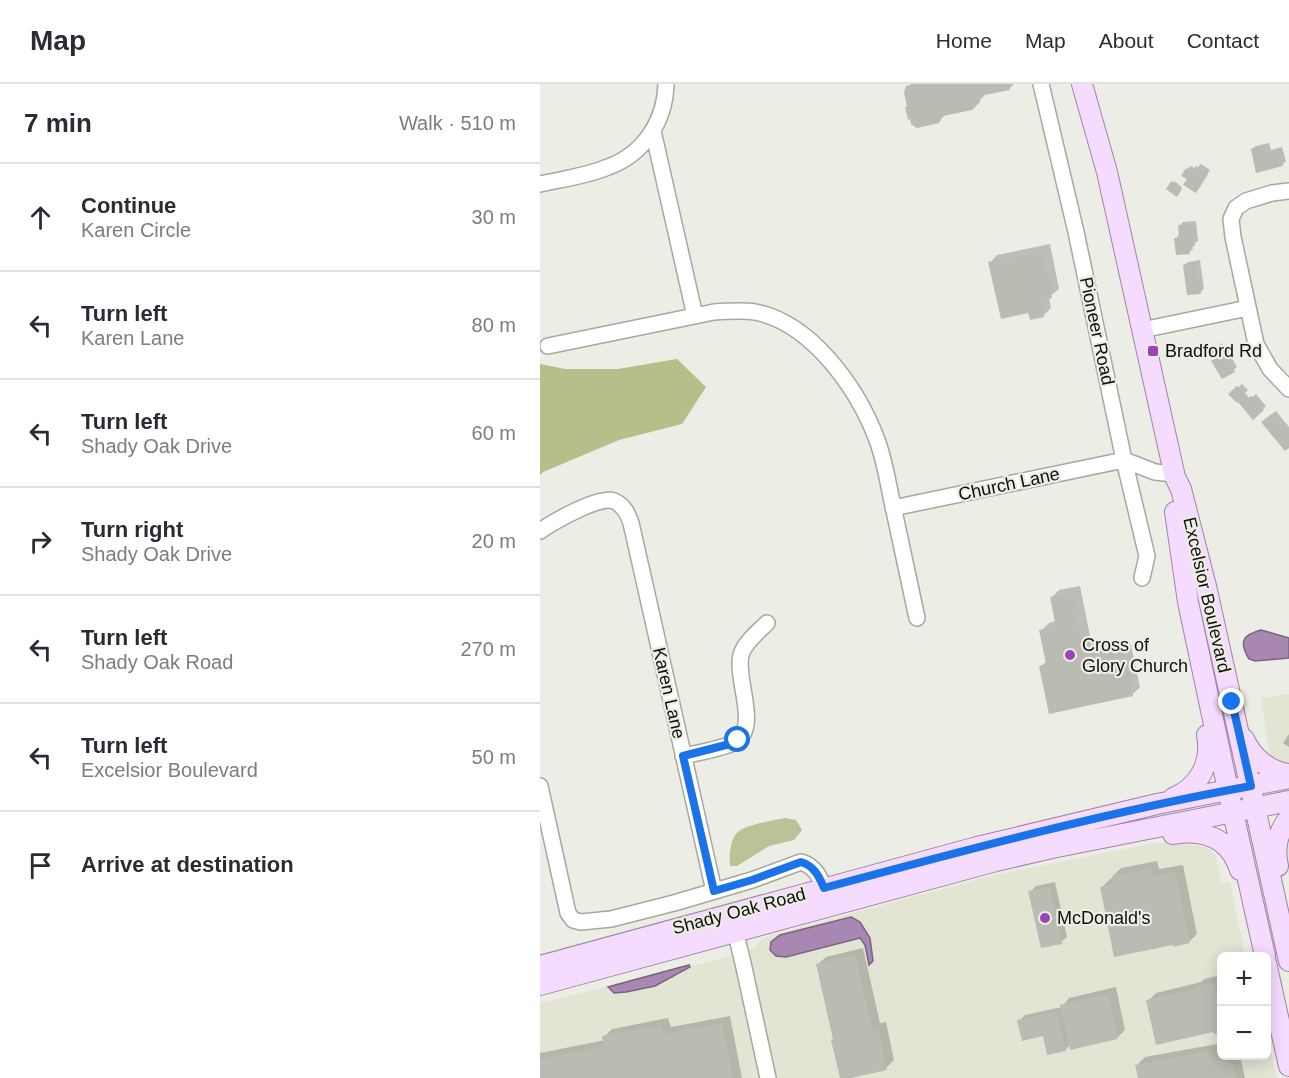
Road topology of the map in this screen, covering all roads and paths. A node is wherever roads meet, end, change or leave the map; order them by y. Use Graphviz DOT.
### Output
graph roads {
  1 [pos="666,84"];
  2 [pos="1041,84"];
  3 [pos="1083,84"];
  4 [pos="653,131"];
  5 [pos="540,184"];
  6 [pos="1289,191"];
  7 [pos="1248,308"];
  8 [pos="695,316"];
  9 [pos="1142,330"];
  10 [pos="548,346"];
  11 [pos="1289,389"];
  12 [pos="1124,460"];
  13 [pos="1175,475"];
  14 [pos="893,508"];
  15 [pos="540,531"];
  16 [pos="1142,578"];
  17 [pos="1188,602"];
  18 [pos="917,618"];
  19 [pos="767,623"];
  20 [pos="1237,724"];
  21 [pos="683,756"];
  22 [pos="1289,776"];
  23 [pos="540,786"];
  24 [pos="1251,786"];
  25 [pos="1228,790"];
  26 [pos="1289,801"];
  27 [pos="1157,804"];
  28 [pos="1255,807"];
  29 [pos="1233,812"];
  30 [pos="1289,818"];
  31 [pos="1084,842"];
  32 [pos="714,891"];
  33 [pos="828,897"];
  34 [pos="733,923"];
  35 [pos="1260,934"];
  36 [pos="1289,946"];
  37 [pos="1264,952"];
  38 [pos="1289,961"];
  39 [pos="1271,964"];
  40 [pos="540,966"];
  41 [pos="1289,966"];
  42 [pos="540,985"];
  43 [pos="1271,986"];
  44 [pos="1289,1066"];
  45 [pos="768,1078"];
  1 -- 4 [label="street"];
  2 -- 12 [label="street, Pioneer Road"];
  3 -- 9 [label="main road, Excelsior Boulevard"];
  4 -- 5 [label="street"];
  4 -- 8 [label="street"];
  6 -- 7 [label="street"];
  7 -- 9 [label="street"];
  7 -- 11 [label="street"];
  8 -- 10 [label="street"];
  8 -- 14 [label="street"];
  9 -- 13 [label="main road, Excelsior Boulevard"];
  12 -- 13 [label="street"];
  12 -- 14 [label="street, Church Lane"];
  12 -- 16 [label="street, Pioneer Road"];
  13 -- 17 [label="main road, Excelsior Boulevard"];
  13 -- 20 [label="main road, Excelsior Boulevard"];
  14 -- 18 [label="street"];
  15 -- 21 [label="street, Karen Lane"];
  17 -- 25 [label="main road, Excelsior Boulevard"];
  17 -- 27 [label="main road"];
  19 -- 21 [label="street"];
  20 -- 22 [label="main road"];
  20 -- 24 [label="main road, Excelsior Boulevard"];
  21 -- 32 [label="street, Karen Lane"];
  22 -- 24 [label="main road, Shady Oak Road"];
  23 -- 32 [label="street"];
  24 -- 25 [label="main road, Shady Oak Road"];
  24 -- 28 [label="main road, Excelsior Boulevard"];
  25 -- 27 [label="main road, Shady Oak Road"];
  25 -- 29 [label="main road, Excelsior Boulevard"];
  26 -- 28 [label="main road, Shady Oak Road"];
  27 -- 33 [label="main road, Shady Oak Road"];
  28 -- 29 [label="main road, Shady Oak Road"];
  28 -- 38 [label="main road, Excelsior Boulevard"];
  29 -- 31 [label="main road, Shady Oak Road"];
  29 -- 35 [label="main road, Excelsior Boulevard"];
  30 -- 36 [label="main road"];
  31 -- 33 [label="main road, Shady Oak Road"];
  31 -- 35 [label="main road"];
  32 -- 33 [label="street"];
  33 -- 34 [label="main road, Shady Oak Road"];
  34 -- 40 [label="main road, Shady Oak Road"];
  34 -- 42 [label="main road, Shady Oak Road"];
  34 -- 45 [label="street"];
  35 -- 37 [label="main road, Excelsior Boulevard"];
  39 -- 41 [label="street"];
  43 -- 44 [label="main road, Excelsior Boulevard"];
}
